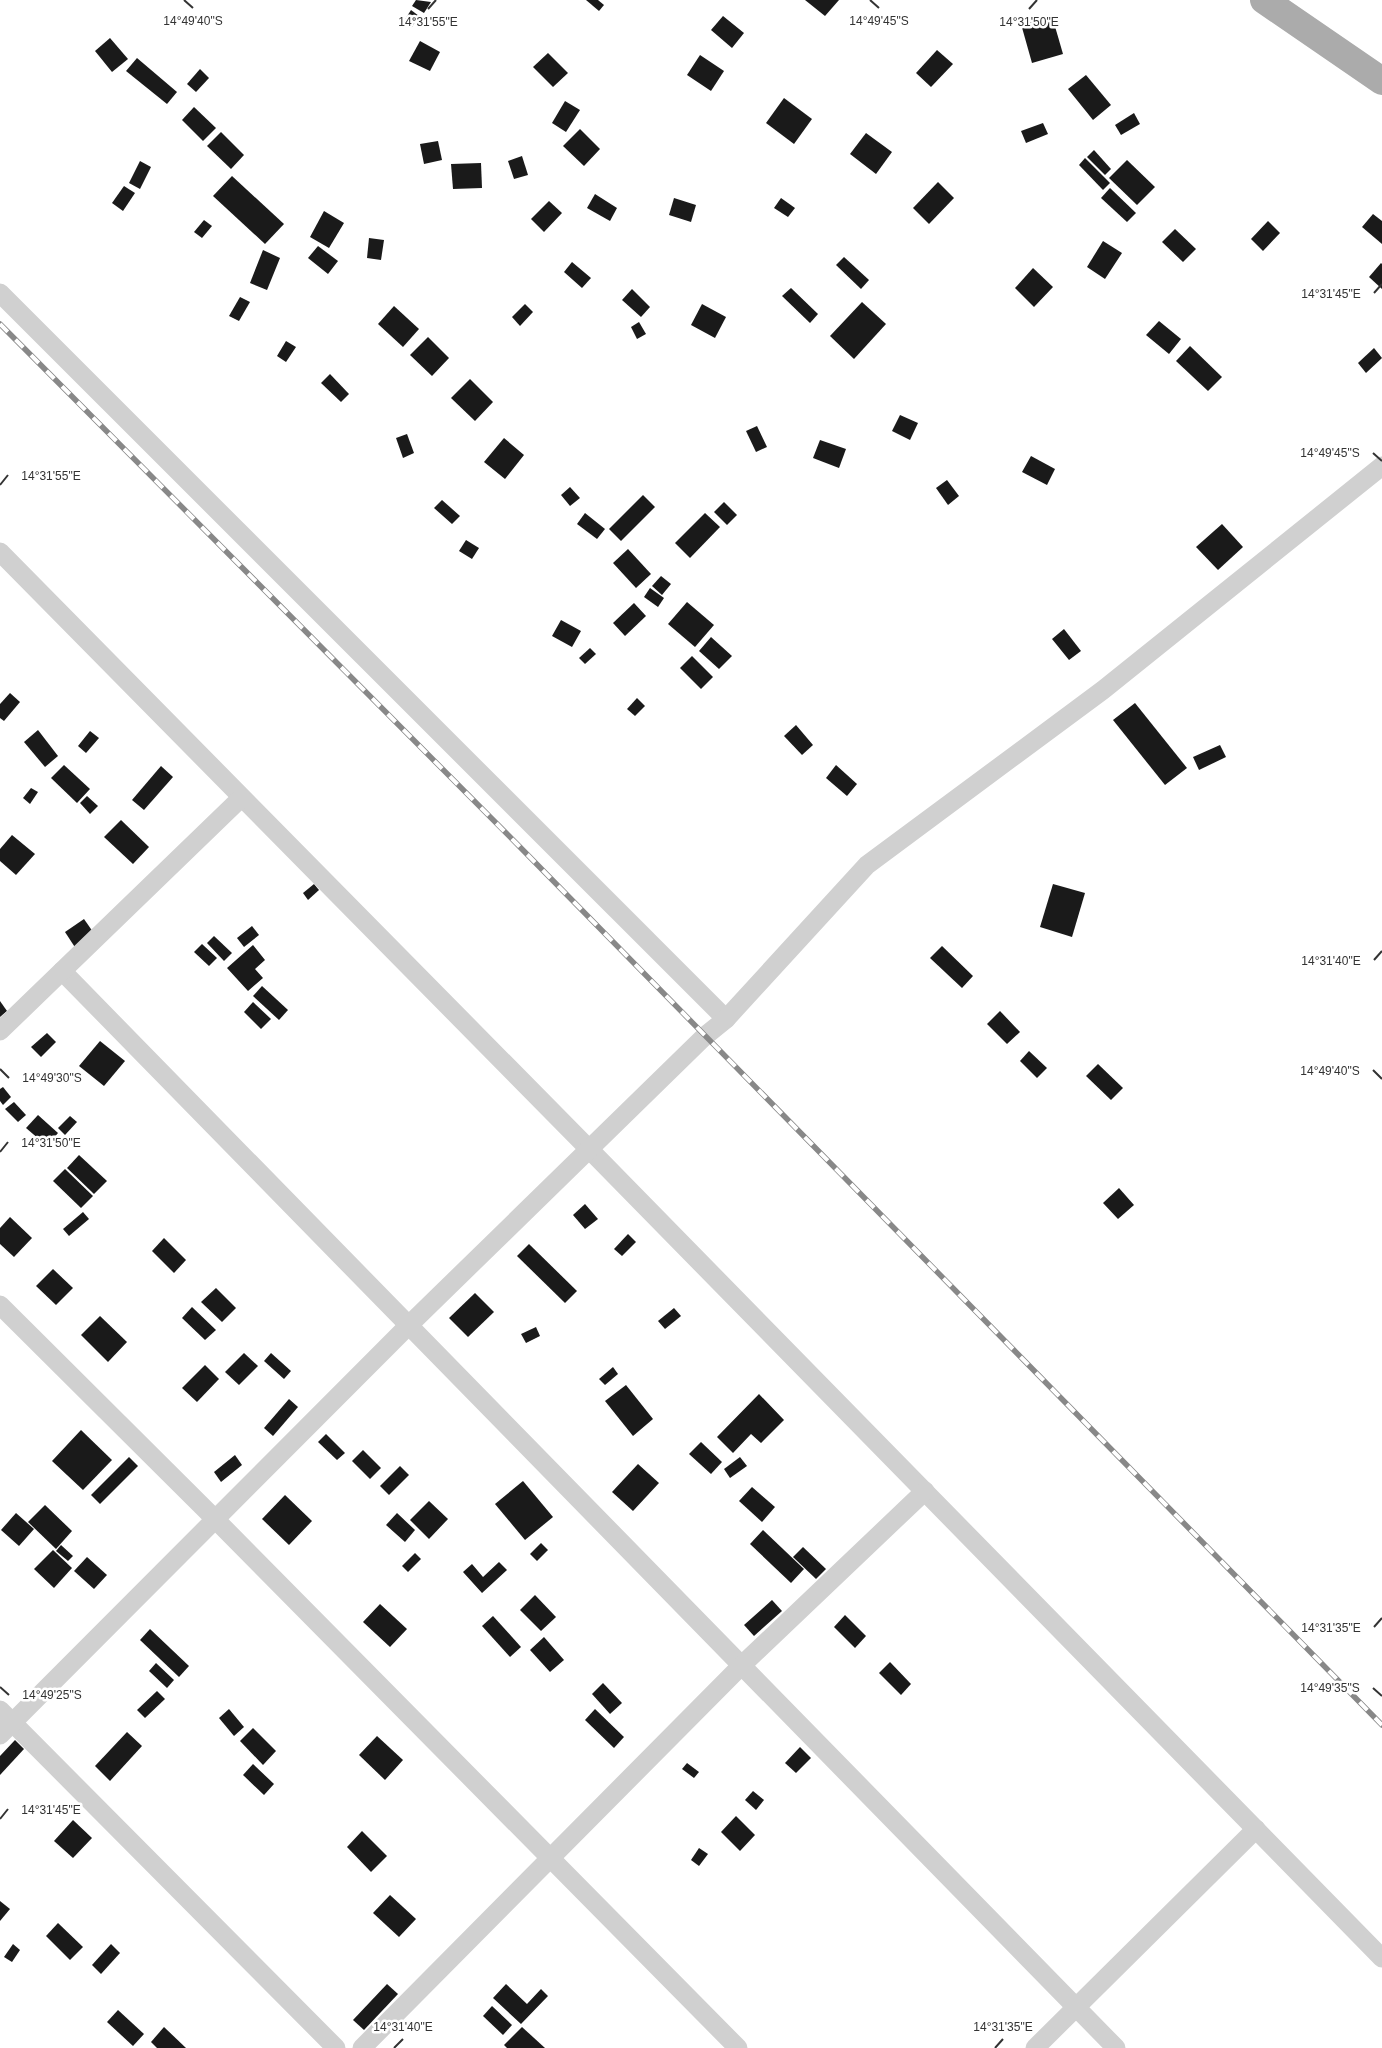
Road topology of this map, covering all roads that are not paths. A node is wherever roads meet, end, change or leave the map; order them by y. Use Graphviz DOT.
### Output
graph roads {
  1 [pos="1264,0"];
  2 [pos="1382,81"];
  3 [pos="0,292"];
  4 [pos="1382,466"];
  5 [pos="0,552"];
  6 [pos="241,798"];
  7 [pos="62,971"];
  8 [pos="726,1019"];
  9 [pos="0,1031"];
  10 [pos="589,1148"];
  11 [pos="0,1306"];
  12 [pos="408,1326"];
  13 [pos="925,1491"];
  14 [pos="215,1519"];
  15 [pos="741,1666"];
  16 [pos="4,1722"];
  17 [pos="1256,1830"];
  18 [pos="550,1858"];
  19 [pos="1382,1958"];
  20 [pos="1076,2008"];
  21 [pos="336,2048"];
  22 [pos="362,2048"];
  23 [pos="738,2048"];
  24 [pos="1035,2048"];
  25 [pos="1116,2048"];
  1 -- 2 [label="main road"];
  3 -- 8 [label="street"];
  4 -- 8 [label="street"];
  5 -- 6 [label="street"];
  6 -- 7 [label="street"];
  6 -- 10 [label="street"];
  7 -- 9 [label="street"];
  7 -- 12 [label="street"];
  8 -- 10 [label="street"];
  10 -- 12 [label="street"];
  10 -- 13 [label="street"];
  11 -- 14 [label="street"];
  12 -- 14 [label="street"];
  12 -- 15 [label="street"];
  13 -- 15 [label="street"];
  13 -- 17 [label="street"];
  14 -- 16 [label="street"];
  14 -- 18 [label="street"];
  15 -- 18 [label="street"];
  15 -- 20 [label="street"];
  16 -- 21 [label="street"];
  17 -- 19 [label="street"];
  17 -- 20 [label="street"];
  18 -- 22 [label="street"];
  18 -- 23 [label="street"];
  20 -- 24 [label="street"];
  20 -- 25 [label="street"];
}
